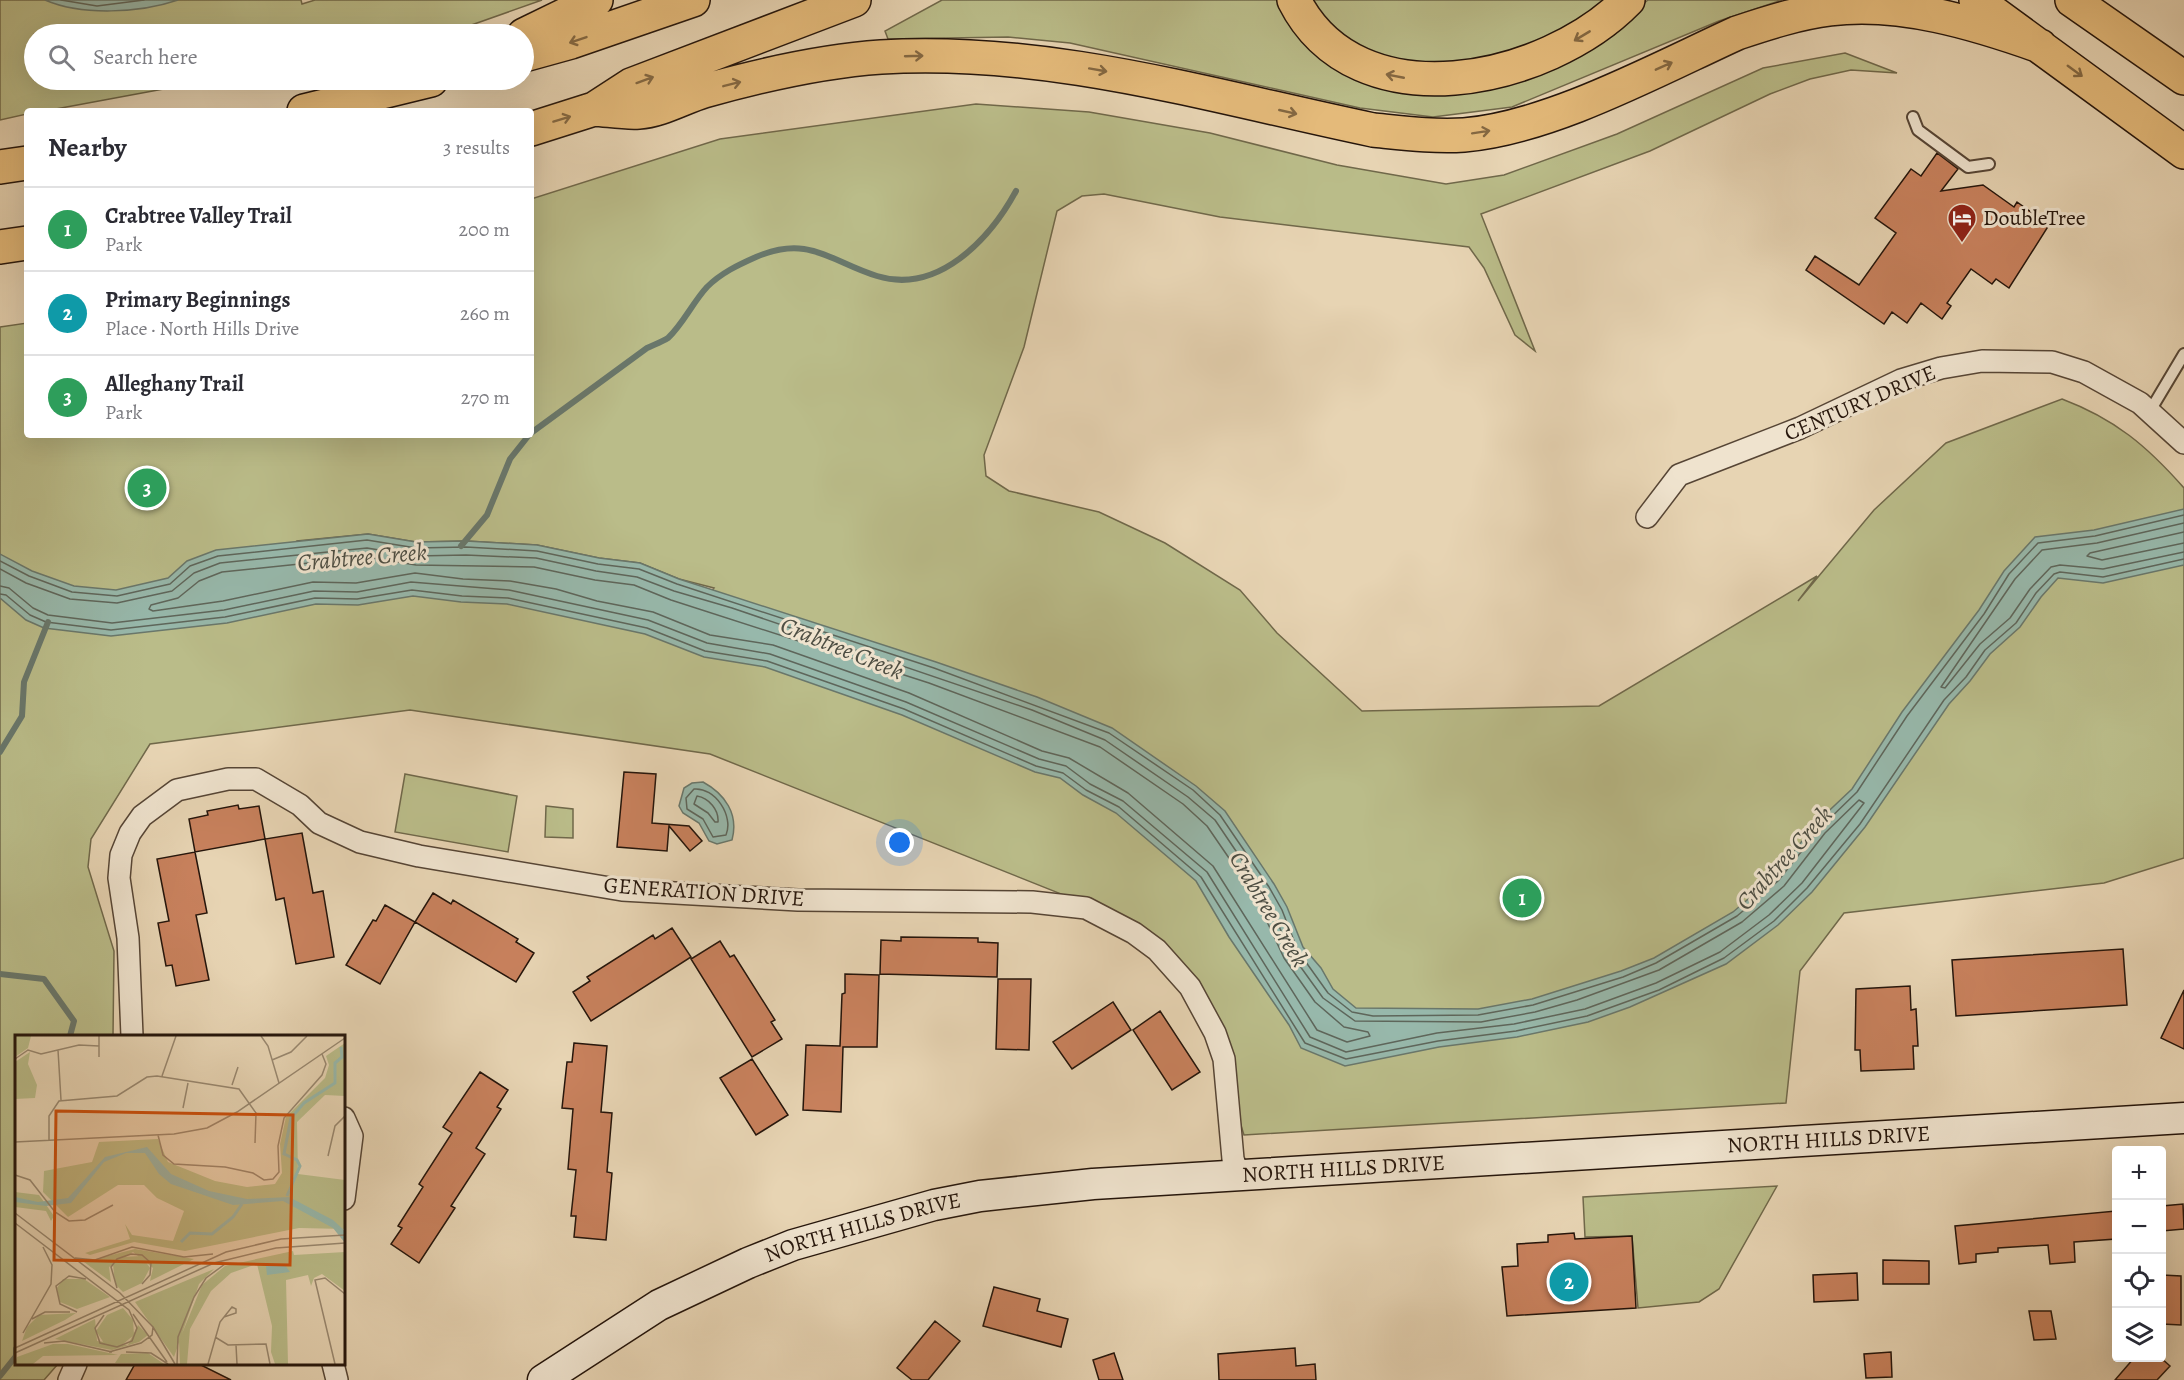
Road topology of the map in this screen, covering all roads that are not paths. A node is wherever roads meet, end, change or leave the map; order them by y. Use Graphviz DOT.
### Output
graph roads {
  1 [pos="596,0"];
  2 [pos="693,0"];
  3 [pos="854,0"];
  4 [pos="1294,0"];
  5 [pos="1628,0"];
  6 [pos="1976,0"];
  7 [pos="2072,0"];
  8 [pos="534,30"];
  9 [pos="2040,46"];
  10 [pos="534,52"];
  11 [pos="2184,78"];
  12 [pos="389,90"];
  13 [pos="316,108"];
  14 [pos="594,109"];
  15 [pos="1913,117"];
  16 [pos="534,128"];
  17 [pos="2184,152"];
  18 [pos="24,164"];
  19 [pos="1989,164"];
  20 [pos="0,167"];
  21 [pos="24,243"];
  22 [pos="0,247"];
  23 [pos="2184,354"];
  24 [pos="2150,411"];
  25 [pos="2184,443"];
  26 [pos="1647,517"];
  27 [pos="132,1035"];
  28 [pos="2184,1118"];
  29 [pos="345,1120"];
  30 [pos="1239,1176"];
  31 [pos="345,1191"];
  32 [pos="76,1365"];
  33 [pos="333,1365"];
  34 [pos="69,1380"];
  35 [pos="338,1380"];
  36 [pos="543,1380"];
  1 -- 8 [label="highway"];
  2 -- 10 [label="highway, one-way"];
  14 -- 3 [label="highway, one-way"];
  5 -- 4 [label="highway, one-way"];
  6 -- 9 [label="highway"];
  7 -- 11 [label="highway"];
  14 -- 9 [label="highway, one-way"];
  9 -- 17 [label="highway, one-way"];
  12 -- 13 [label="highway"];
  16 -- 14 [label="highway, one-way"];
  15 -- 19 [label="lane"];
  18 -- 20 [label="highway"];
  21 -- 22 [label="highway"];
  23 -- 24 [label="lane"];
  24 -- 25 [label="street, CENTURY DRIVE"];
  24 -- 26 [label="street, CENTURY DRIVE"];
  27 -- 30 [label="street, GENERATION DRIVE"];
  28 -- 30 [label="main road, NORTH HILLS DRIVE"];
  29 -- 31 [label="street"];
  30 -- 36 [label="main road, NORTH HILLS DRIVE"];
  32 -- 34 [label="street"];
  33 -- 35 [label="street"];
}
